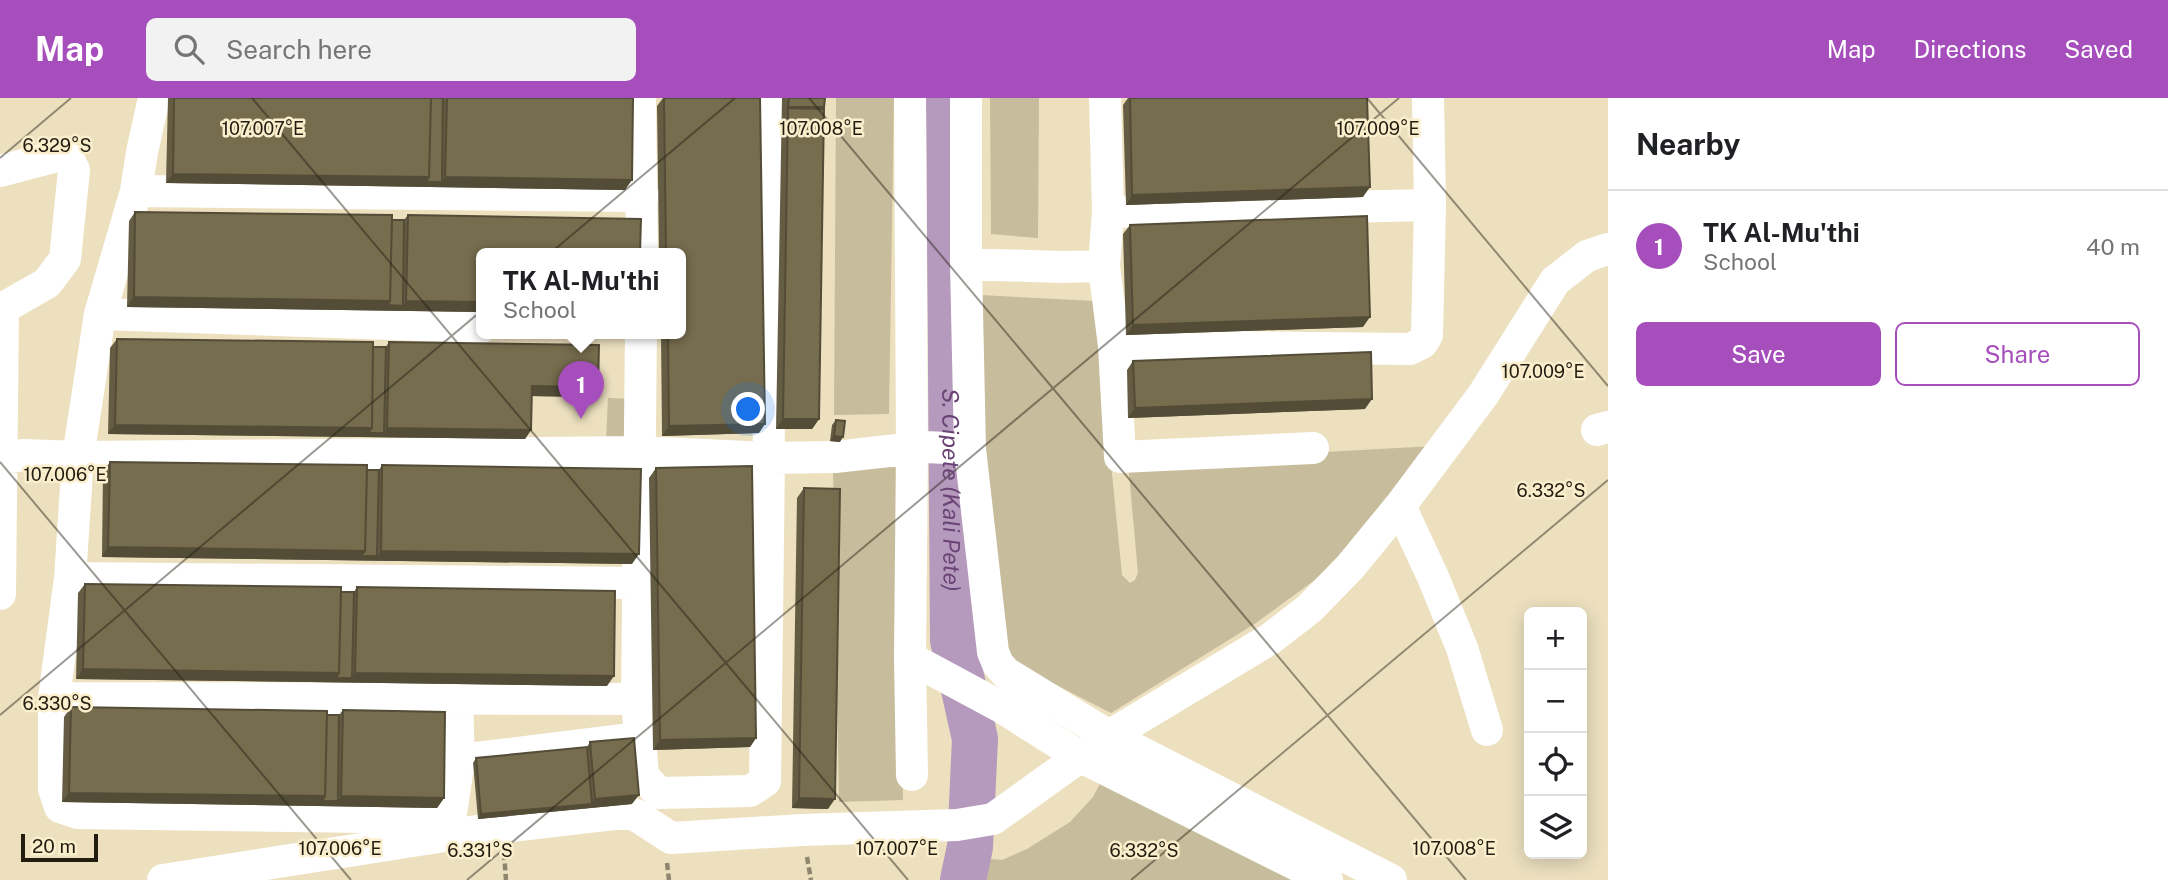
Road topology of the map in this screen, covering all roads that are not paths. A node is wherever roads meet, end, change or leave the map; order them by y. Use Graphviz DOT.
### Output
graph roads {
  1 [pos="154,98"];
  2 [pos="640,98"];
  3 [pos="766,98"];
  4 [pos="910,98"];
  5 [pos="966,98"];
  6 [pos="1105,98"];
  7 [pos="1428,98"];
  8 [pos="0,171"];
  9 [pos="136,191"];
  10 [pos="643,195"];
  11 [pos="1430,205"];
  12 [pos="1108,212"];
  13 [pos="642,248"];
  14 [pos="1608,249"];
  15 [pos="966,264"];
  16 [pos="1104,266"];
  17 [pos="2,309"];
  18 [pos="100,314"];
  19 [pos="476,327"];
  20 [pos="642,339"];
  21 [pos="1114,346"];
  22 [pos="918,448"];
  23 [pos="1313,448"];
  24 [pos="963,449"];
  25 [pos="641,452"];
  26 [pos="71,456"];
  27 [pos="8,457"];
  28 [pos="769,458"];
  29 [pos="1400,506"];
  30 [pos="0,577"];
  31 [pos="70,578"];
  32 [pos="637,583"];
  33 [pos="0,594"];
  34 [pos="910,658"];
  35 [pos="54,698"];
  36 [pos="457,698"];
  37 [pos="637,699"];
  38 [pos="1487,730"];
  39 [pos="1109,736"];
  40 [pos="639,738"];
  41 [pos="1079,756"];
  42 [pos="459,760"];
  43 [pos="912,775"];
  44 [pos="163,880"];
  45 [pos="1327,880"];
  46 [pos="1391,880"];
  1 -- 9 [label="street"];
  2 -- 10 [label="street"];
  3 -- 28 [label="street"];
  4 -- 22 [label="street"];
  5 -- 15 [label="street"];
  6 -- 12 [label="street"];
  7 -- 11 [label="street"];
  8 -- 17 [label="street"];
  9 -- 10 [label="street"];
  9 -- 18 [label="street"];
  10 -- 13 [label="street"];
  11 -- 12 [label="street"];
  11 -- 21 [label="street"];
  12 -- 16 [label="street"];
  14 -- 29 [label="street"];
  15 -- 16 [label="street"];
  15 -- 24 [label="street"];
  16 -- 21 [label="street"];
  17 -- 27 [label="street"];
  18 -- 19 [label="street"];
  18 -- 26 [label="street"];
  20 -- 25 [label="street"];
  21 -- 23 [label="street"];
  22 -- 24 [label="street"];
  22 -- 28 [label="street"];
  22 -- 34 [label="street"];
  24 -- 39 [label="street"];
  25 -- 26 [label="street"];
  25 -- 28 [label="street"];
  25 -- 32 [label="street"];
  26 -- 27 [label="street"];
  26 -- 31 [label="street"];
  27 -- 30 [label="street"];
  28 -- 40 [label="street"];
  29 -- 38 [label="street"];
  29 -- 39 [label="street"];
  30 -- 33 [label="street"];
  31 -- 32 [label="street"];
  31 -- 35 [label="street"];
  32 -- 37 [label="street"];
  34 -- 41 [label="street"];
  34 -- 43 [label="street"];
  35 -- 36 [label="street"];
  35 -- 42 [label="street"];
  36 -- 37 [label="street"];
  36 -- 42 [label="street"];
  37 -- 40 [label="street"];
  39 -- 41 [label="street"];
  39 -- 46 [label="street"];
  40 -- 42 [label="street"];
  41 -- 44 [label="street"];
  41 -- 45 [label="street"];
}
